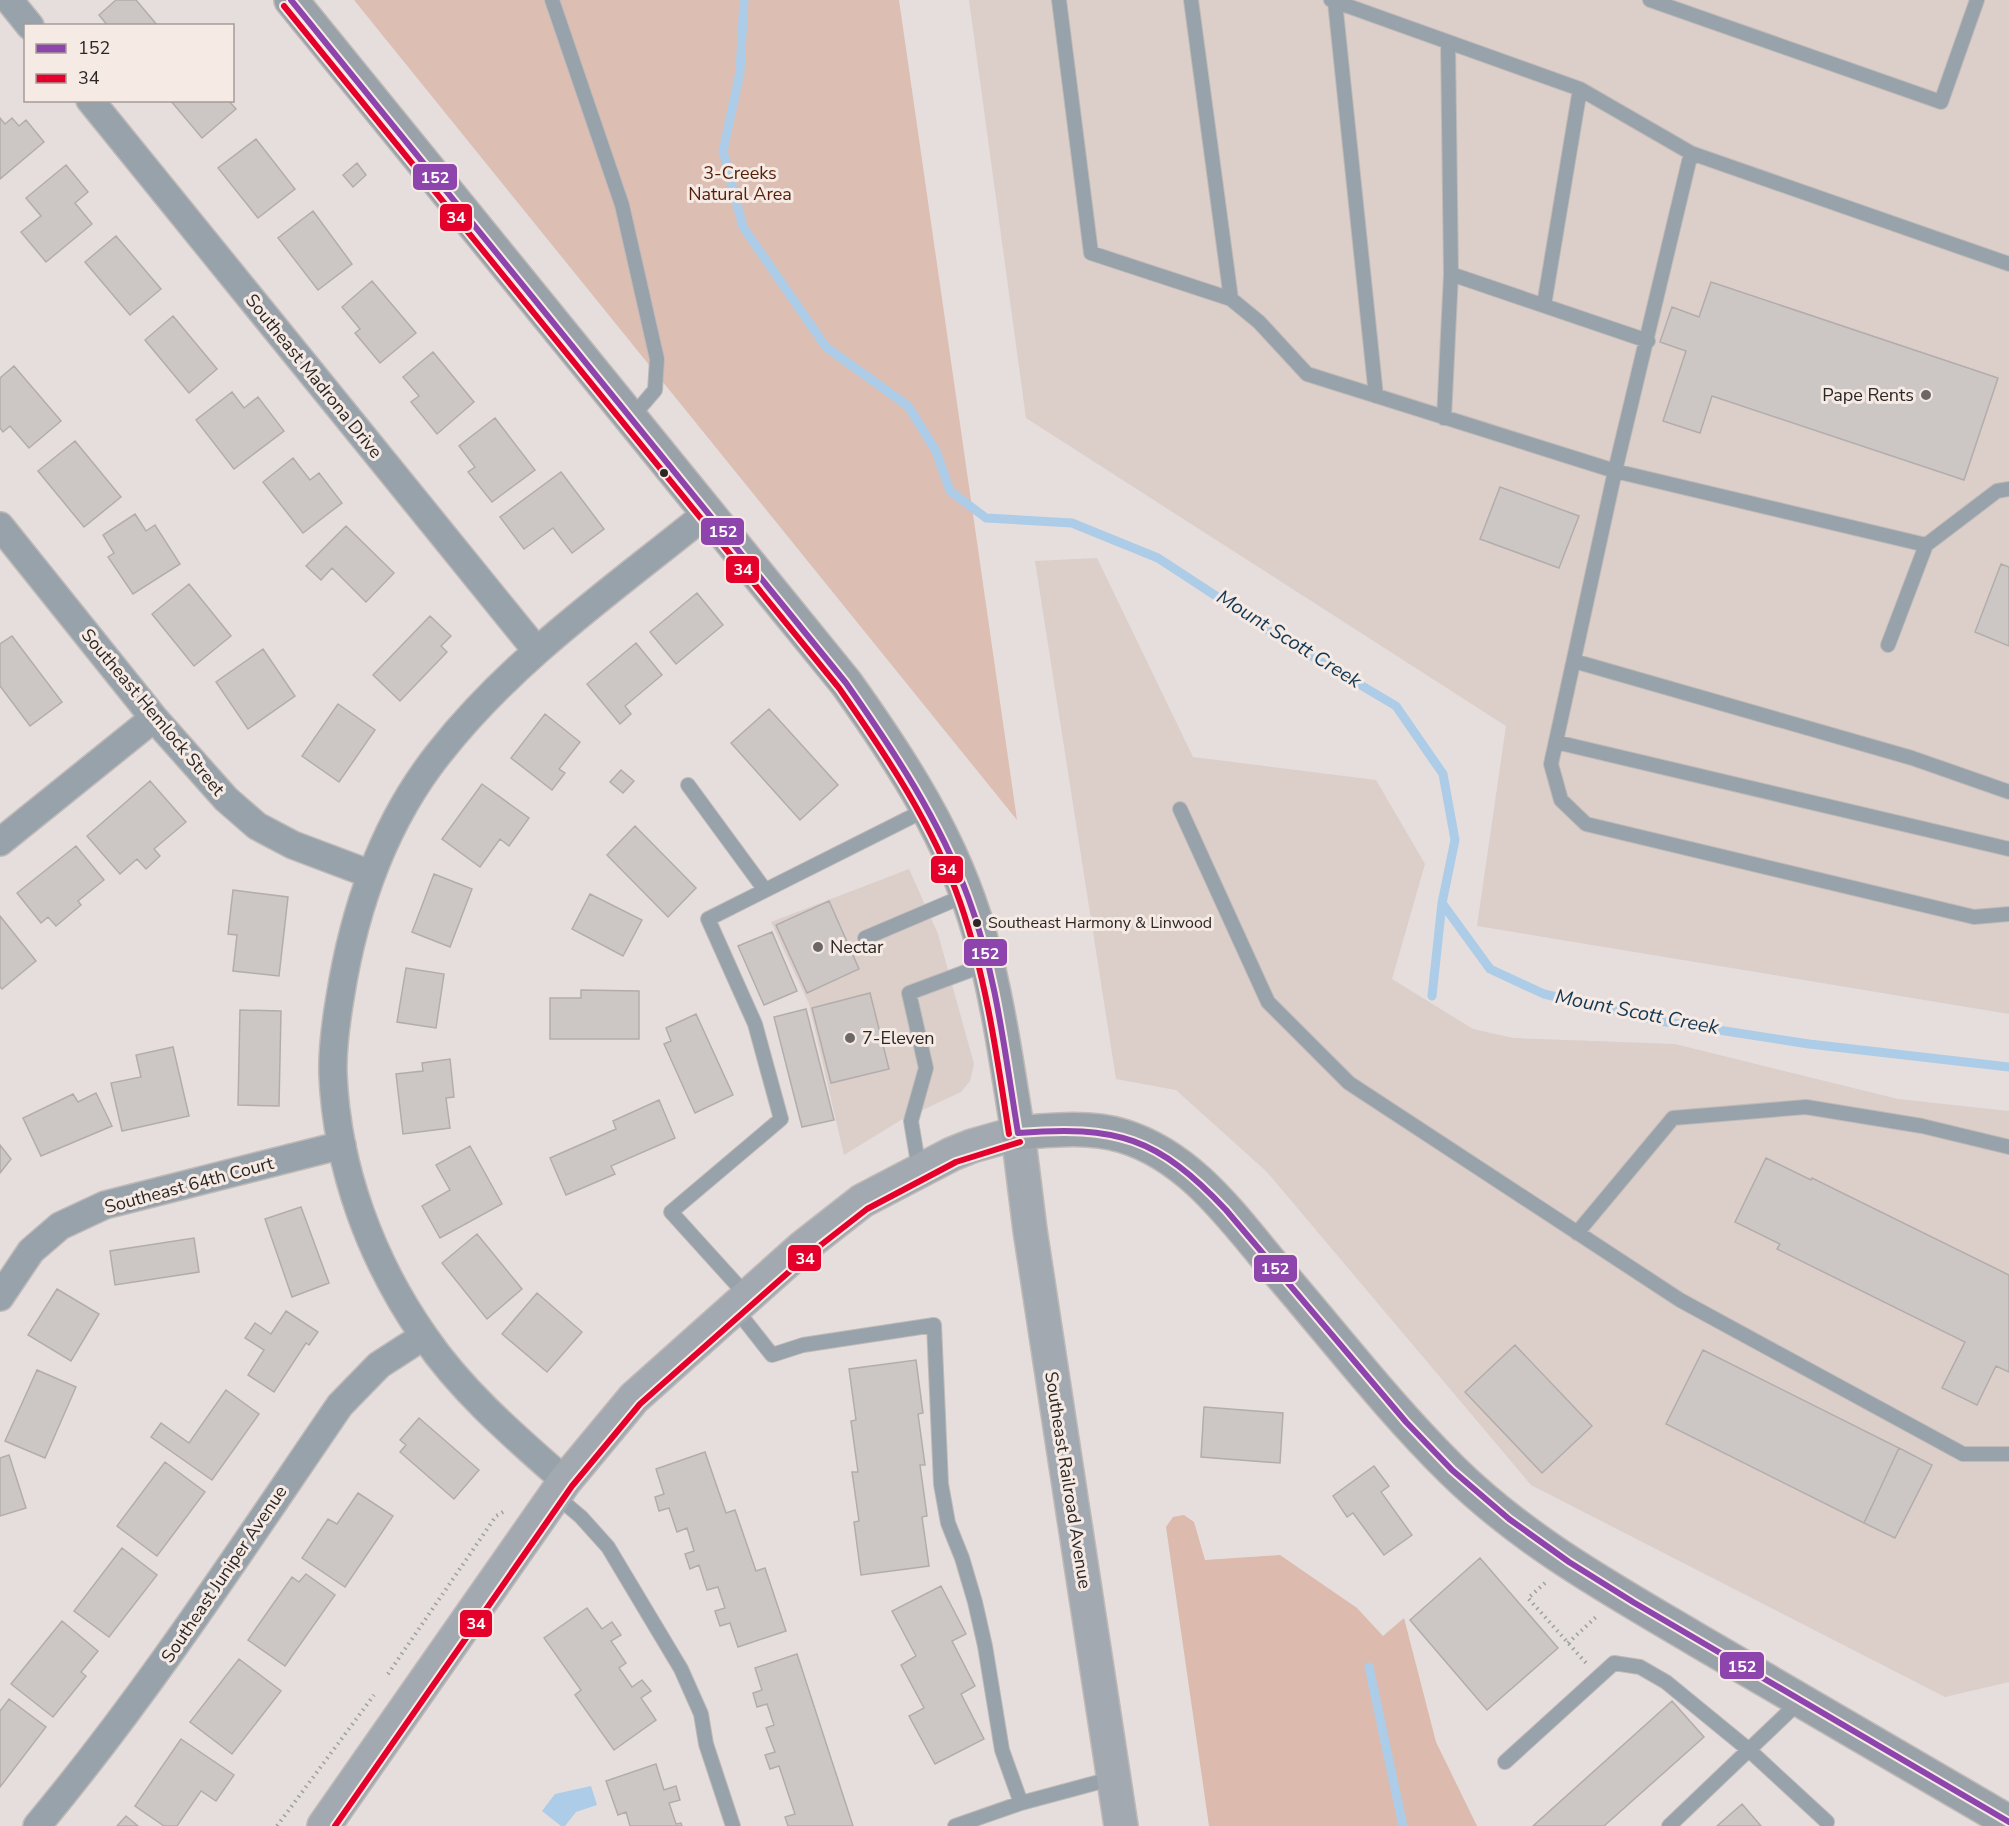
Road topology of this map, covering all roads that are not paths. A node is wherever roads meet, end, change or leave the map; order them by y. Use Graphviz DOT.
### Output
graph roads {
  1 [pos="9,0"];
  2 [pos="291,0"];
  3 [pos="552,0"];
  4 [pos="1059,0"];
  5 [pos="1191,0"];
  6 [pos="1650,0"];
  7 [pos="1977,0"];
  8 [pos="1333,1"];
  9 [pos="28,24"];
  10 [pos="1448,42"];
  11 [pos="1580,89"];
  12 [pos="92,102"];
  13 [pos="1691,153"];
  14 [pos="2009,264"];
  15 [pos="1451,274"];
  16 [pos="1231,298"];
  17 [pos="1544,305"];
  18 [pos="1648,340"];
  19 [pos="1377,396"];
  20 [pos="1444,418"];
  21 [pos="630,419"];
  22 [pos="1615,471"];
  23 [pos="2009,489"];
  24 [pos="706,514"];
  25 [pos="0,526"];
  26 [pos="1926,545"];
  27 [pos="1888,645"];
  28 [pos="537,651"];
  29 [pos="1574,661"];
  30 [pos="154,718"];
  31 [pos="1556,742"];
  32 [pos="688,785"];
  33 [pos="2009,792"];
  34 [pos="927,809"];
  35 [pos="1180,809"];
  36 [pos="0,842"];
  37 [pos="2009,849"];
  38 [pos="370,874"];
  39 [pos="765,890"];
  40 [pos="966,895"];
  41 [pos="2009,914"];
  42 [pos="865,938"];
  43 [pos="987,964"];
  44 [pos="1018,1133"];
  45 [pos="342,1145"];
  46 [pos="2009,1147"];
  47 [pos="918,1169"];
  48 [pos="1577,1233"];
  49 [pos="0,1297"];
  50 [pos="742,1302"];
  51 [pos="424,1336"];
  52 [pos="2009,1454"];
  53 [pos="560,1488"];
  54 [pos="1800,1701"];
  55 [pos="1749,1750"];
  56 [pos="1505,1762"];
  57 [pos="1114,1778"];
  58 [pos="1021,1803"];
  59 [pos="1827,1822"];
  60 [pos="2009,1822"];
  61 [pos="37,1826"];
  62 [pos="324,1826"];
  63 [pos="734,1826"];
  64 [pos="955,1826"];
  65 [pos="1121,1826"];
  66 [pos="1669,1826"];
  1 -- 9 [label="street"];
  2 -- 21 [label="main road"];
  3 -- 21 [label="lane"];
  4 -- 16 [label="lane"];
  5 -- 16 [label="lane"];
  6 -- 7 [label="lane"];
  8 -- 10 [label="lane"];
  8 -- 19 [label="lane"];
  10 -- 11 [label="lane"];
  10 -- 15 [label="lane"];
  11 -- 13 [label="lane"];
  11 -- 17 [label="lane"];
  12 -- 28 [label="street, Southeast Madrona Drive"];
  13 -- 14 [label="lane"];
  13 -- 18 [label="lane"];
  15 -- 17 [label="lane"];
  15 -- 20 [label="lane"];
  16 -- 19 [label="lane"];
  17 -- 18 [label="lane"];
  18 -- 22 [label="lane"];
  19 -- 20 [label="lane"];
  20 -- 22 [label="lane"];
  21 -- 24 [label="main road"];
  22 -- 26 [label="lane"];
  22 -- 29 [label="lane"];
  23 -- 26 [label="lane"];
  24 -- 28 [label="street"];
  24 -- 34 [label="main road"];
  25 -- 30 [label="street, Southeast Hemlock Street"];
  26 -- 27 [label="lane"];
  28 -- 38 [label="street"];
  29 -- 31 [label="lane"];
  29 -- 33 [label="lane"];
  30 -- 36 [label="street"];
  30 -- 38 [label="street, Southeast Hemlock Street"];
  31 -- 37 [label="lane"];
  31 -- 41 [label="lane"];
  32 -- 39 [label="lane"];
  34 -- 39 [label="lane"];
  34 -- 40 [label="main road"];
  35 -- 48 [label="lane"];
  38 -- 45 [label="street"];
  39 -- 50 [label="lane"];
  40 -- 42 [label="lane"];
  40 -- 43 [label="main road"];
  43 -- 44 [label="main road"];
  43 -- 47 [label="lane"];
  44 -- 47 [label="main road"];
  44 -- 54 [label="main road"];
  44 -- 57 [label="main road, Southeast Railroad Avenue"];
  45 -- 49 [label="street, Southeast 64th Court"];
  45 -- 51 [label="street"];
  46 -- 48 [label="lane"];
  47 -- 50 [label="main road"];
  48 -- 52 [label="lane"];
  50 -- 53 [label="main road"];
  50 -- 58 [label="lane"];
  51 -- 53 [label="street"];
  51 -- 61 [label="street, Southeast Juniper Avenue"];
  53 -- 62 [label="main road"];
  53 -- 63 [label="lane"];
  54 -- 55 [label="lane"];
  54 -- 60 [label="main road"];
  55 -- 56 [label="lane"];
  55 -- 59 [label="lane"];
  55 -- 66 [label="lane"];
  57 -- 58 [label="lane"];
  57 -- 65 [label="main road, Southeast Railroad Avenue"];
  58 -- 64 [label="lane"];
}
